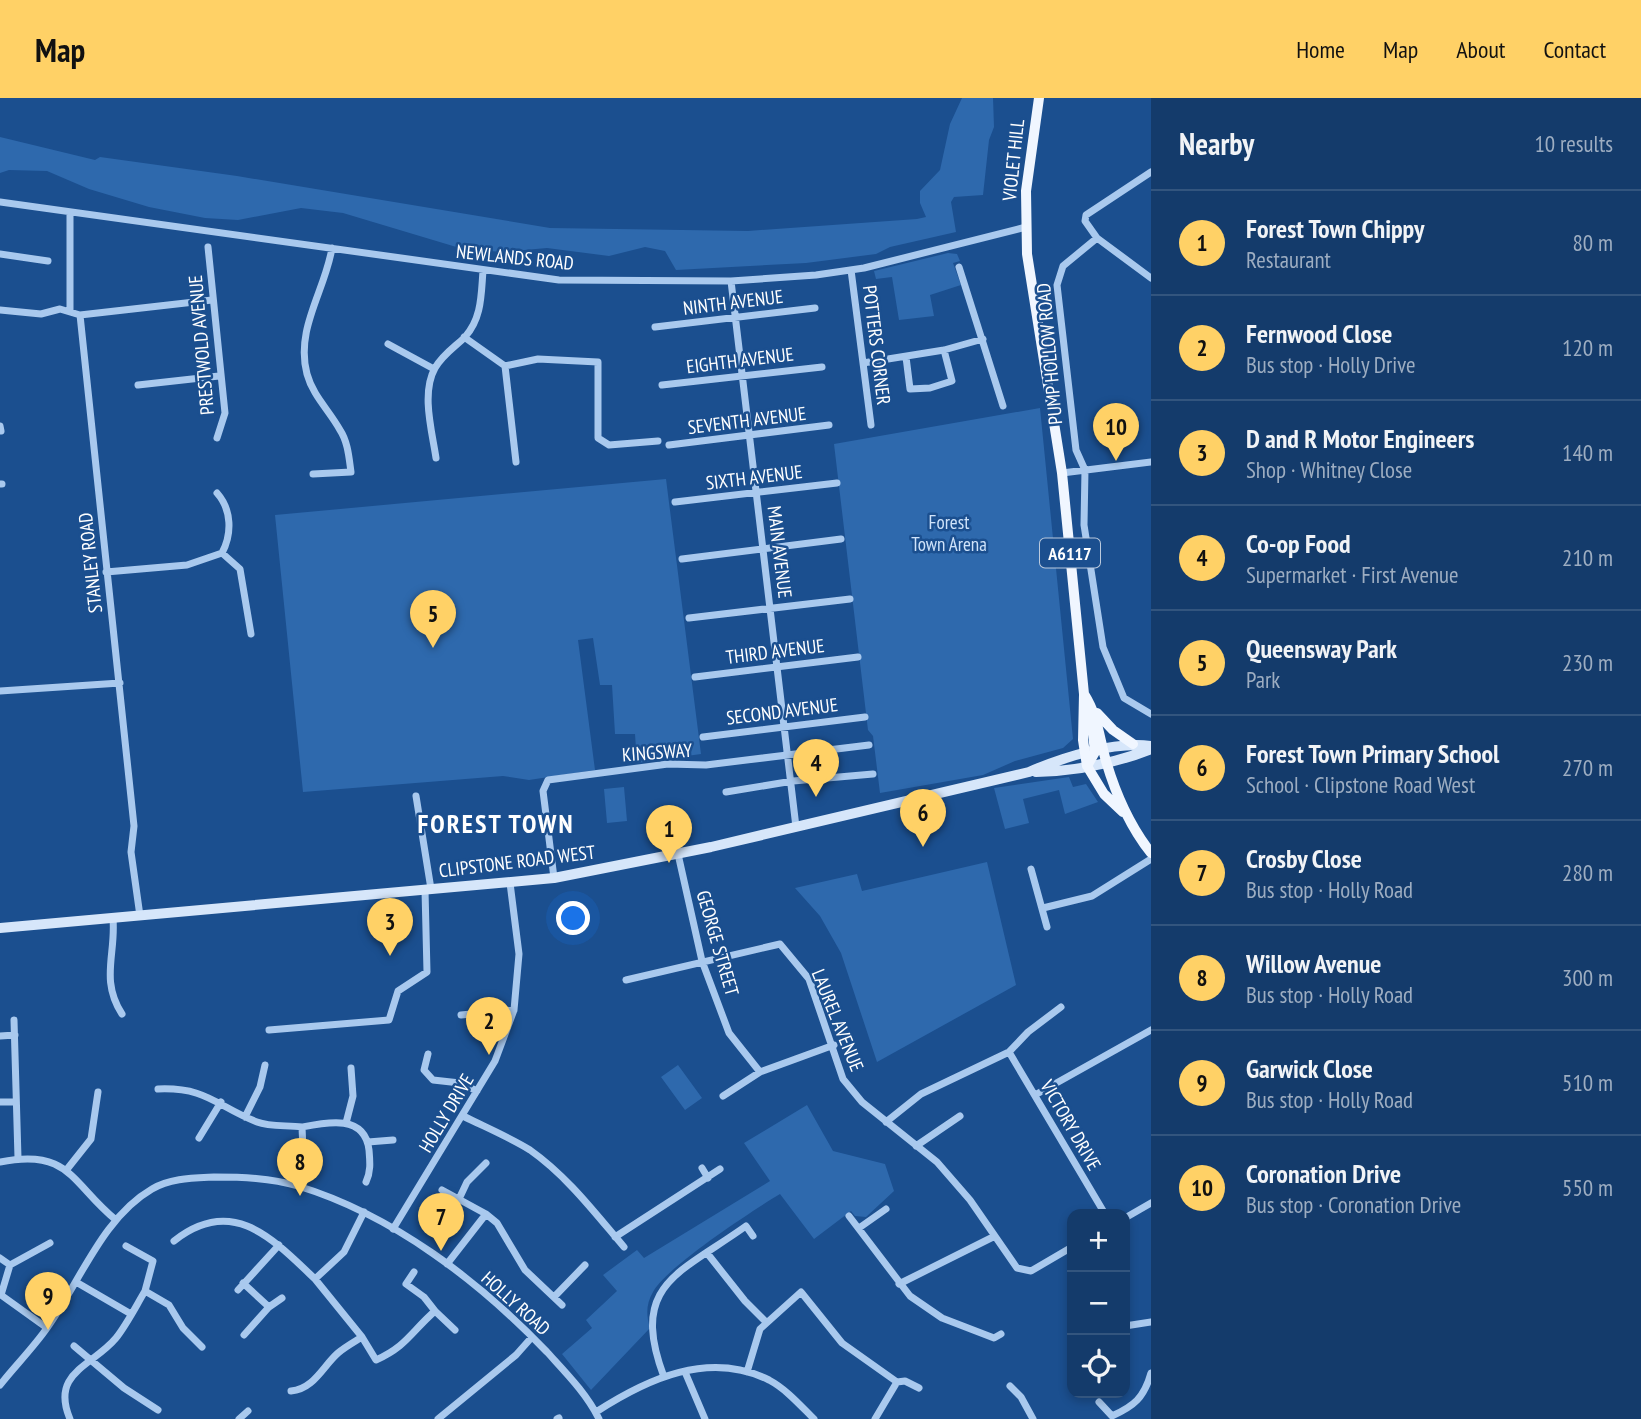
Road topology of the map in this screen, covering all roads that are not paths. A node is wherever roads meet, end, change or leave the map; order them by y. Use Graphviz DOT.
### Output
graph roads {
  1 [pos="1039,98"];
  2 [pos="1151,172"];
  3 [pos="0,202"];
  4 [pos="71,213"];
  5 [pos="1026,227"];
  6 [pos="1097,238"];
  7 [pos="208,247"];
  8 [pos="332,248"];
  9 [pos="0,254"];
  10 [pos="48,261"];
  11 [pos="959,267"];
  12 [pos="851,270"];
  13 [pos="483,271"];
  14 [pos="1151,278"];
  15 [pos="731,281"];
  16 [pos="212,300"];
  17 [pos="815,308"];
  18 [pos="0,310"];
  19 [pos="70,311"];
  20 [pos="80,315"];
  21 [pos="735,317"];
  22 [pos="655,327"];
  23 [pos="464,337"];
  24 [pos="984,339"];
  25 [pos="388,344"];
  26 [pos="944,350"];
  27 [pos="906,357"];
  28 [pos="863,363"];
  29 [pos="505,366"];
  30 [pos="822,367"];
  31 [pos="434,369"];
  32 [pos="743,375"];
  33 [pos="219,376"];
  34 [pos="138,385"];
  35 [pos="662,385"];
  36 [pos="1003,406"];
  37 [pos="829,425"];
  38 [pos="871,425"];
  39 [pos="750,435"];
  40 [pos="218,438"];
  41 [pos="658,441"];
  42 [pos="669,445"];
  43 [pos="436,458"];
  44 [pos="516,462"];
  45 [pos="1151,462"];
  46 [pos="1085,470"];
  47 [pos="1062,473"];
  48 [pos="313,474"];
  49 [pos="837,483"];
  50 [pos="217,493"];
  51 [pos="757,493"];
  52 [pos="675,502"];
  53 [pos="841,539"];
  54 [pos="764,550"];
  55 [pos="222,553"];
  56 [pos="682,559"];
  57 [pos="106,572"];
  58 [pos="850,599"];
  59 [pos="771,608"];
  60 [pos="689,618"];
  61 [pos="251,634"];
  62 [pos="858,657"];
  63 [pos="779,666"];
  64 [pos="695,677"];
  65 [pos="120,682"];
  66 [pos="0,691"];
  67 [pos="1084,694"];
  68 [pos="1091,706"];
  69 [pos="1151,714"];
  70 [pos="865,717"];
  71 [pos="786,726"];
  72 [pos="703,737"];
  73 [pos="1133,744"];
  74 [pos="869,745"];
  75 [pos="1151,747"];
  76 [pos="789,753"];
  77 [pos="1095,757"];
  78 [pos="873,774"];
  79 [pos="793,781"];
  80 [pos="726,792"];
  81 [pos="416,796"];
  82 [pos="1123,812"];
  83 [pos="796,827"];
  84 [pos="1151,853"];
  85 [pos="678,854"];
  86 [pos="1151,859"];
  87 [pos="1031,869"];
  88 [pos="554,878"];
  89 [pos="510,883"];
  90 [pos="428,890"];
  91 [pos="1043,908"];
  92 [pos="140,916"];
  93 [pos="113,919"];
  94 [pos="1047,927"];
  95 [pos="0,928"];
  96 [pos="702,961"];
  97 [pos="626,980"];
  98 [pos="1061,1007"];
  99 [pos="514,1010"];
  100 [pos="122,1014"];
  101 [pos="461,1016"];
  102 [pos="14,1020"];
  103 [pos="269,1030"];
  104 [pos="1151,1030"];
  105 [pos="15,1035"];
  106 [pos="0,1036"];
  107 [pos="834,1045"];
  108 [pos="1009,1052"];
  109 [pos="428,1054"];
  110 [pos="265,1065"];
  111 [pos="351,1068"];
  112 [pos="760,1072"];
  113 [pos="158,1090"];
  114 [pos="477,1091"];
  115 [pos="98,1093"];
  116 [pos="1035,1095"];
  117 [pos="723,1096"];
  118 [pos="0,1102"];
  119 [pos="16,1102"];
  120 [pos="220,1102"];
  121 [pos="245,1116"];
  122 [pos="463,1116"];
  123 [pos="960,1116"];
  124 [pos="886,1122"];
  125 [pos="346,1123"];
  126 [pos="302,1127"];
  127 [pos="199,1138"];
  128 [pos="393,1140"];
  129 [pos="368,1142"];
  130 [pos="916,1146"];
  131 [pos="18,1158"];
  132 [pos="0,1161"];
  133 [pos="486,1163"];
  134 [pos="68,1168"];
  135 [pos="702,1168"];
  136 [pos="720,1169"];
  137 [pos="708,1178"];
  138 [pos="366,1182"];
  139 [pos="296,1185"];
  140 [pos="442,1190"];
  141 [pos="459,1199"];
  142 [pos="1151,1203"];
  143 [pos="886,1209"];
  144 [pos="1102,1209"];
  145 [pos="364,1212"];
  146 [pos="486,1214"];
  147 [pos="1130,1214"];
  148 [pos="849,1216"];
  149 [pos="116,1220"];
  150 [pos="859,1228"];
  151 [pos="393,1229"];
  152 [pos="754,1236"];
  153 [pos="615,1237"];
  154 [pos="993,1237"];
  155 [pos="174,1241"];
  156 [pos="50,1243"];
  157 [pos="279,1245"];
  158 [pos="126,1246"];
  159 [pos="624,1247"];
  160 [pos="1067,1250"];
  161 [pos="707,1253"];
  162 [pos="0,1258"];
  163 [pos="447,1264"];
  164 [pos="10,1265"];
  165 [pos="585,1265"];
  166 [pos="414,1272"];
  167 [pos="315,1279"];
  168 [pos="76,1282"];
  169 [pos="899,1284"];
  170 [pos="145,1291"];
  171 [pos="1,1296"];
  172 [pos="554,1297"];
  173 [pos="282,1298"];
  174 [pos="562,1305"];
  175 [pos="269,1307"];
  176 [pos="435,1311"];
  177 [pos="131,1314"];
  178 [pos="766,1322"];
  179 [pos="1151,1322"];
  180 [pos="1130,1325"];
  181 [pos="47,1328"];
  182 [pos="455,1330"];
  183 [pos="1001,1334"];
  184 [pos="244,1335"];
  185 [pos="362,1337"];
  186 [pos="532,1337"];
  187 [pos="74,1346"];
  188 [pos="202,1347"];
  189 [pos="93,1359"];
  190 [pos="685,1372"];
  191 [pos="747,1372"];
  192 [pos="1151,1373"];
  193 [pos="664,1377"];
  194 [pos="897,1382"];
  195 [pos="0,1385"];
  196 [pos="1010,1386"];
  197 [pos="919,1388"];
  198 [pos="291,1391"];
  199 [pos="1099,1402"];
  200 [pos="158,1410"];
  201 [pos="248,1411"];
  202 [pos="598,1416"];
  203 [pos="70,1419"];
  204 [pos="239,1419"];
  205 [pos="438,1419"];
  206 [pos="705,1419"];
  207 [pos="814,1419"];
  208 [pos="875,1419"];
  209 [pos="1033,1419"];
  1 -- 5 [label="main road, VIOLET HILL / A6117"];
  2 -- 6 [label="street"];
  3 -- 4 [label="street, NEWLANDS ROAD"];
  4 -- 8 [label="street, NEWLANDS ROAD"];
  4 -- 19 [label="street"];
  5 -- 12 [label="street, NEWLANDS ROAD"];
  5 -- 47 [label="main road, PUMP HOLLOW ROAD / A6117"];
  6 -- 14 [label="street"];
  6 -- 46 [label="street, PUMP HOLLOW ROAD"];
  7 -- 16 [label="street, PRESTWOLD AVENUE"];
  8 -- 13 [label="street, NEWLANDS ROAD"];
  8 -- 48 [label="street"];
  9 -- 10 [label="street"];
  11 -- 24 [label="street"];
  12 -- 15 [label="street, NEWLANDS ROAD"];
  12 -- 28 [label="street, POTTERS CORNER"];
  13 -- 15 [label="street, NEWLANDS ROAD"];
  13 -- 23 [label="street"];
  15 -- 21 [label="street, MAIN AVENUE"];
  16 -- 20 [label="street"];
  16 -- 33 [label="street, PRESTWOLD AVENUE"];
  17 -- 21 [label="street, NINTH AVENUE"];
  18 -- 19 [label="street"];
  19 -- 20 [label="street"];
  20 -- 57 [label="street, STANLEY ROAD"];
  21 -- 22 [label="street, NINTH AVENUE"];
  21 -- 32 [label="street, MAIN AVENUE"];
  23 -- 29 [label="street"];
  23 -- 31 [label="street"];
  24 -- 26 [label="street"];
  24 -- 36 [label="street"];
  25 -- 31 [label="street"];
  26 -- 27 [label="street"];
  26 -- 27 [label="street"];
  27 -- 28 [label="street"];
  28 -- 38 [label="street, POTTERS CORNER"];
  29 -- 41 [label="street"];
  29 -- 44 [label="street"];
  30 -- 32 [label="street, EIGHTH AVENUE"];
  31 -- 43 [label="street"];
  32 -- 35 [label="street, EIGHTH AVENUE"];
  32 -- 39 [label="street, MAIN AVENUE"];
  33 -- 34 [label="street"];
  33 -- 40 [label="street, PRESTWOLD AVENUE"];
  37 -- 39 [label="street, SEVENTH AVENUE"];
  39 -- 42 [label="street, SEVENTH AVENUE"];
  39 -- 51 [label="street, MAIN AVENUE"];
  45 -- 46 [label="street"];
  46 -- 47 [label="street"];
  46 -- 69 [label="street, PUMP HOLLOW ROAD"];
  47 -- 67 [label="main road, PUMP HOLLOW ROAD / A6117"];
  49 -- 51 [label="street, SIXTH AVENUE"];
  50 -- 55 [label="street"];
  51 -- 52 [label="street, SIXTH AVENUE"];
  51 -- 54 [label="street, MAIN AVENUE"];
  53 -- 54 [label="street"];
  54 -- 56 [label="street"];
  54 -- 59 [label="street, MAIN AVENUE"];
  55 -- 57 [label="street"];
  55 -- 61 [label="street"];
  57 -- 65 [label="street, STANLEY ROAD"];
  58 -- 59 [label="street"];
  59 -- 60 [label="street"];
  59 -- 63 [label="street, MAIN AVENUE"];
  62 -- 63 [label="street, THIRD AVENUE"];
  63 -- 64 [label="street, THIRD AVENUE"];
  63 -- 71 [label="street, MAIN AVENUE"];
  65 -- 66 [label="street"];
  65 -- 92 [label="street, STANLEY ROAD"];
  67 -- 68 [label="main road, PUMP HOLLOW ROAD / A6117"];
  67 -- 77 [label="main road, PUMP HOLLOW ROAD / A6117"];
  68 -- 73 [label="main road"];
  68 -- 77 [label="main road, PUMP HOLLOW ROAD / A6117"];
  70 -- 71 [label="street, SECOND AVENUE"];
  71 -- 72 [label="street, SECOND AVENUE"];
  71 -- 76 [label="street, MAIN AVENUE"];
  73 -- 75 [label="main road, CLIPSTONE ROAD WEST"];
  73 -- 77 [label="main road, CLIPSTONE ROAD WEST"];
  74 -- 76 [label="street, KINGSWAY"];
  75 -- 77 [label="main road, CLIPSTONE ROAD WEST"];
  76 -- 79 [label="street, MAIN AVENUE"];
  76 -- 88 [label="street, KINGSWAY"];
  77 -- 82 [label="main road, A6117"];
  77 -- 82 [label="main road, A6117"];
  77 -- 83 [label="main road, CLIPSTONE ROAD WEST"];
  78 -- 79 [label="street"];
  79 -- 80 [label="street"];
  79 -- 83 [label="street, MAIN AVENUE"];
  81 -- 90 [label="street"];
  82 -- 84 [label="main road, A6117"];
  83 -- 85 [label="main road, CLIPSTONE ROAD WEST"];
  85 -- 88 [label="main road, CLIPSTONE ROAD WEST"];
  85 -- 96 [label="street, GEORGE STREET"];
  86 -- 91 [label="street"];
  87 -- 91 [label="street"];
  88 -- 89 [label="main road, CLIPSTONE ROAD WEST"];
  89 -- 90 [label="main road, CLIPSTONE ROAD WEST"];
  89 -- 99 [label="street, HOLLY DRIVE"];
  90 -- 92 [label="main road, CLIPSTONE ROAD WEST"];
  90 -- 103 [label="street"];
  91 -- 94 [label="street"];
  92 -- 93 [label="main road, CLIPSTONE ROAD WEST"];
  93 -- 95 [label="main road, CLIPSTONE ROAD WEST"];
  93 -- 100 [label="street"];
  96 -- 97 [label="street, LAUREL AVENUE"];
  96 -- 107 [label="street, LAUREL AVENUE"];
  96 -- 112 [label="street, GEORGE STREET"];
  98 -- 108 [label="street"];
  99 -- 101 [label="street"];
  99 -- 114 [label="street, HOLLY DRIVE"];
  102 -- 105 [label="street"];
  104 -- 116 [label="street"];
  105 -- 106 [label="street"];
  105 -- 119 [label="street"];
  107 -- 112 [label="street"];
  107 -- 124 [label="street, LAUREL AVENUE"];
  108 -- 116 [label="street, VICTORY DRIVE"];
  108 -- 124 [label="street"];
  109 -- 114 [label="street"];
  110 -- 121 [label="street"];
  111 -- 125 [label="street"];
  112 -- 117 [label="street"];
  113 -- 120 [label="street"];
  114 -- 122 [label="street, HOLLY DRIVE"];
  115 -- 134 [label="street"];
  116 -- 144 [label="street, VICTORY DRIVE"];
  118 -- 119 [label="street"];
  119 -- 131 [label="street"];
  120 -- 121 [label="street"];
  120 -- 127 [label="street"];
  121 -- 126 [label="street"];
  122 -- 151 [label="street, HOLLY DRIVE"];
  122 -- 153 [label="street"];
  123 -- 130 [label="street"];
  124 -- 130 [label="street, LAUREL AVENUE"];
  125 -- 126 [label="street"];
  125 -- 129 [label="street"];
  126 -- 139 [label="street"];
  128 -- 129 [label="street"];
  129 -- 138 [label="street"];
  130 -- 154 [label="street, LAUREL AVENUE"];
  131 -- 132 [label="street"];
  131 -- 134 [label="street"];
  133 -- 141 [label="street"];
  134 -- 149 [label="street"];
  135 -- 137 [label="street"];
  136 -- 137 [label="street"];
  137 -- 153 [label="street"];
  139 -- 145 [label="street, HOLLY ROAD"];
  139 -- 149 [label="street, HOLLY ROAD"];
  140 -- 141 [label="street"];
  141 -- 146 [label="street"];
  142 -- 147 [label="street"];
  143 -- 150 [label="street"];
  145 -- 151 [label="street, HOLLY ROAD"];
  145 -- 167 [label="street"];
  146 -- 163 [label="street"];
  146 -- 172 [label="street"];
  148 -- 150 [label="street"];
  149 -- 168 [label="street, HOLLY ROAD"];
  150 -- 169 [label="street"];
  151 -- 163 [label="street, HOLLY ROAD"];
  152 -- 161 [label="street"];
  153 -- 159 [label="street"];
  154 -- 160 [label="street, LAUREL AVENUE"];
  154 -- 169 [label="street"];
  155 -- 157 [label="street"];
  156 -- 164 [label="street"];
  157 -- 167 [label="street"];
  157 -- 175 [label="street"];
  158 -- 170 [label="street"];
  161 -- 178 [label="street"];
  161 -- 193 [label="street"];
  162 -- 164 [label="street"];
  163 -- 186 [label="street, HOLLY ROAD"];
  164 -- 171 [label="street"];
  165 -- 172 [label="street"];
  166 -- 176 [label="street"];
  167 -- 185 [label="street"];
  168 -- 177 [label="street"];
  168 -- 181 [label="street, HOLLY ROAD"];
  169 -- 183 [label="street"];
  170 -- 177 [label="street"];
  170 -- 188 [label="street"];
  171 -- 181 [label="street"];
  172 -- 174 [label="street"];
  173 -- 175 [label="street"];
  175 -- 184 [label="street"];
  176 -- 182 [label="street"];
  176 -- 185 [label="street"];
  177 -- 189 [label="street"];
  178 -- 191 [label="street"];
  178 -- 194 [label="street"];
  179 -- 180 [label="street"];
  181 -- 195 [label="street, HOLLY ROAD"];
  185 -- 198 [label="street"];
  186 -- 202 [label="street, HOLLY ROAD"];
  186 -- 205 [label="street"];
  187 -- 189 [label="street"];
  189 -- 200 [label="street"];
  189 -- 203 [label="street"];
  190 -- 191 [label="street"];
  190 -- 193 [label="street"];
  190 -- 206 [label="street"];
  191 -- 207 [label="street"];
  192 -- 199 [label="street"];
  193 -- 202 [label="street"];
  194 -- 197 [label="street"];
  194 -- 208 [label="street"];
  196 -- 209 [label="street"];
  201 -- 204 [label="street"];
}
